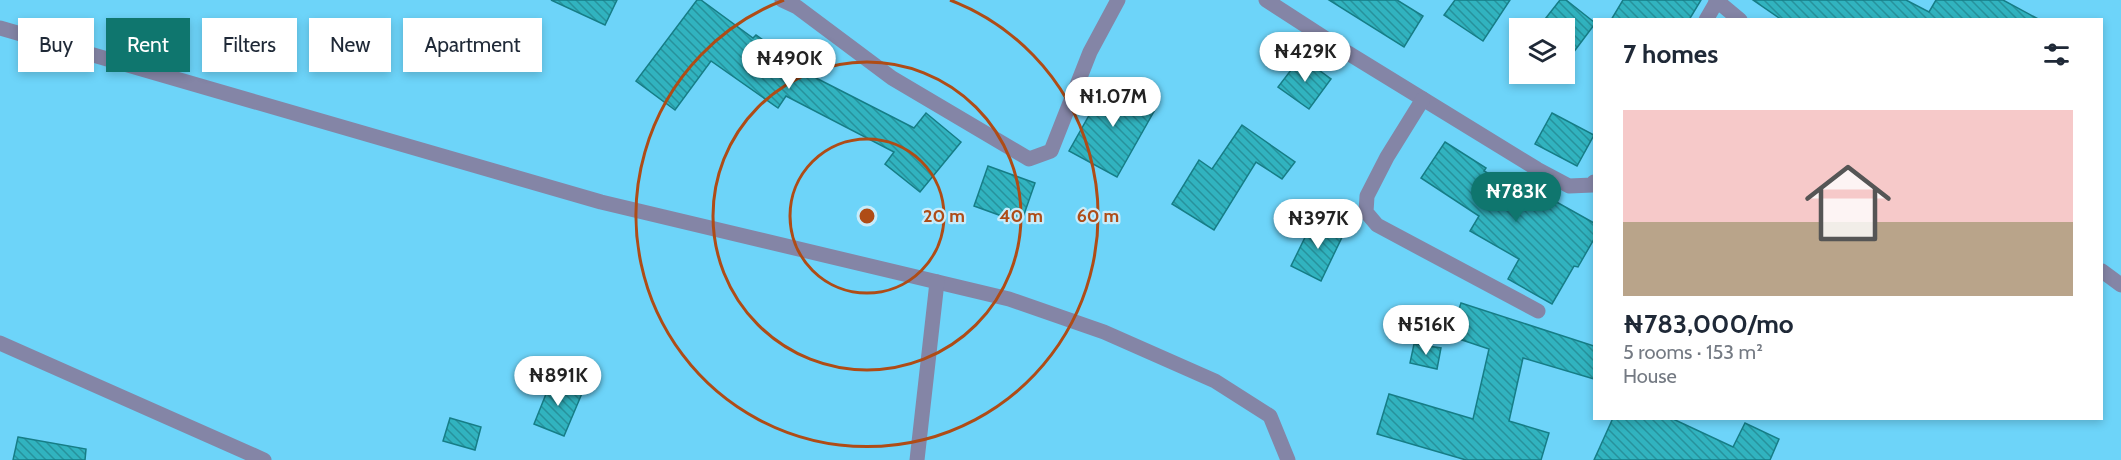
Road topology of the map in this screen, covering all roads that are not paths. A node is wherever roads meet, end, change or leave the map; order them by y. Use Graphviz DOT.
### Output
graph roads {
  1 [pos="782,0"];
  2 [pos="1118,0"];
  3 [pos="1266,0"];
  4 [pos="1717,1"];
  5 [pos="1707,18"];
  6 [pos="1738,18"];
  7 [pos="0,28"];
  8 [pos="1424,99"];
  9 [pos="1593,184"];
  10 [pos="2103,272"];
  11 [pos="937,282"];
  12 [pos="2121,285"];
  13 [pos="1538,311"];
  14 [pos="0,343"];
  15 [pos="264,460"];
  16 [pos="917,460"];
  17 [pos="1288,460"];
  1 -- 2 [label="street"];
  3 -- 8 [label="street"];
  4 -- 5 [label="street"];
  4 -- 6 [label="street"];
  7 -- 11 [label="street"];
  8 -- 9 [label="street"];
  8 -- 13 [label="street"];
  10 -- 12 [label="street"];
  11 -- 16 [label="street"];
  11 -- 17 [label="street"];
  14 -- 15 [label="street"];
}
